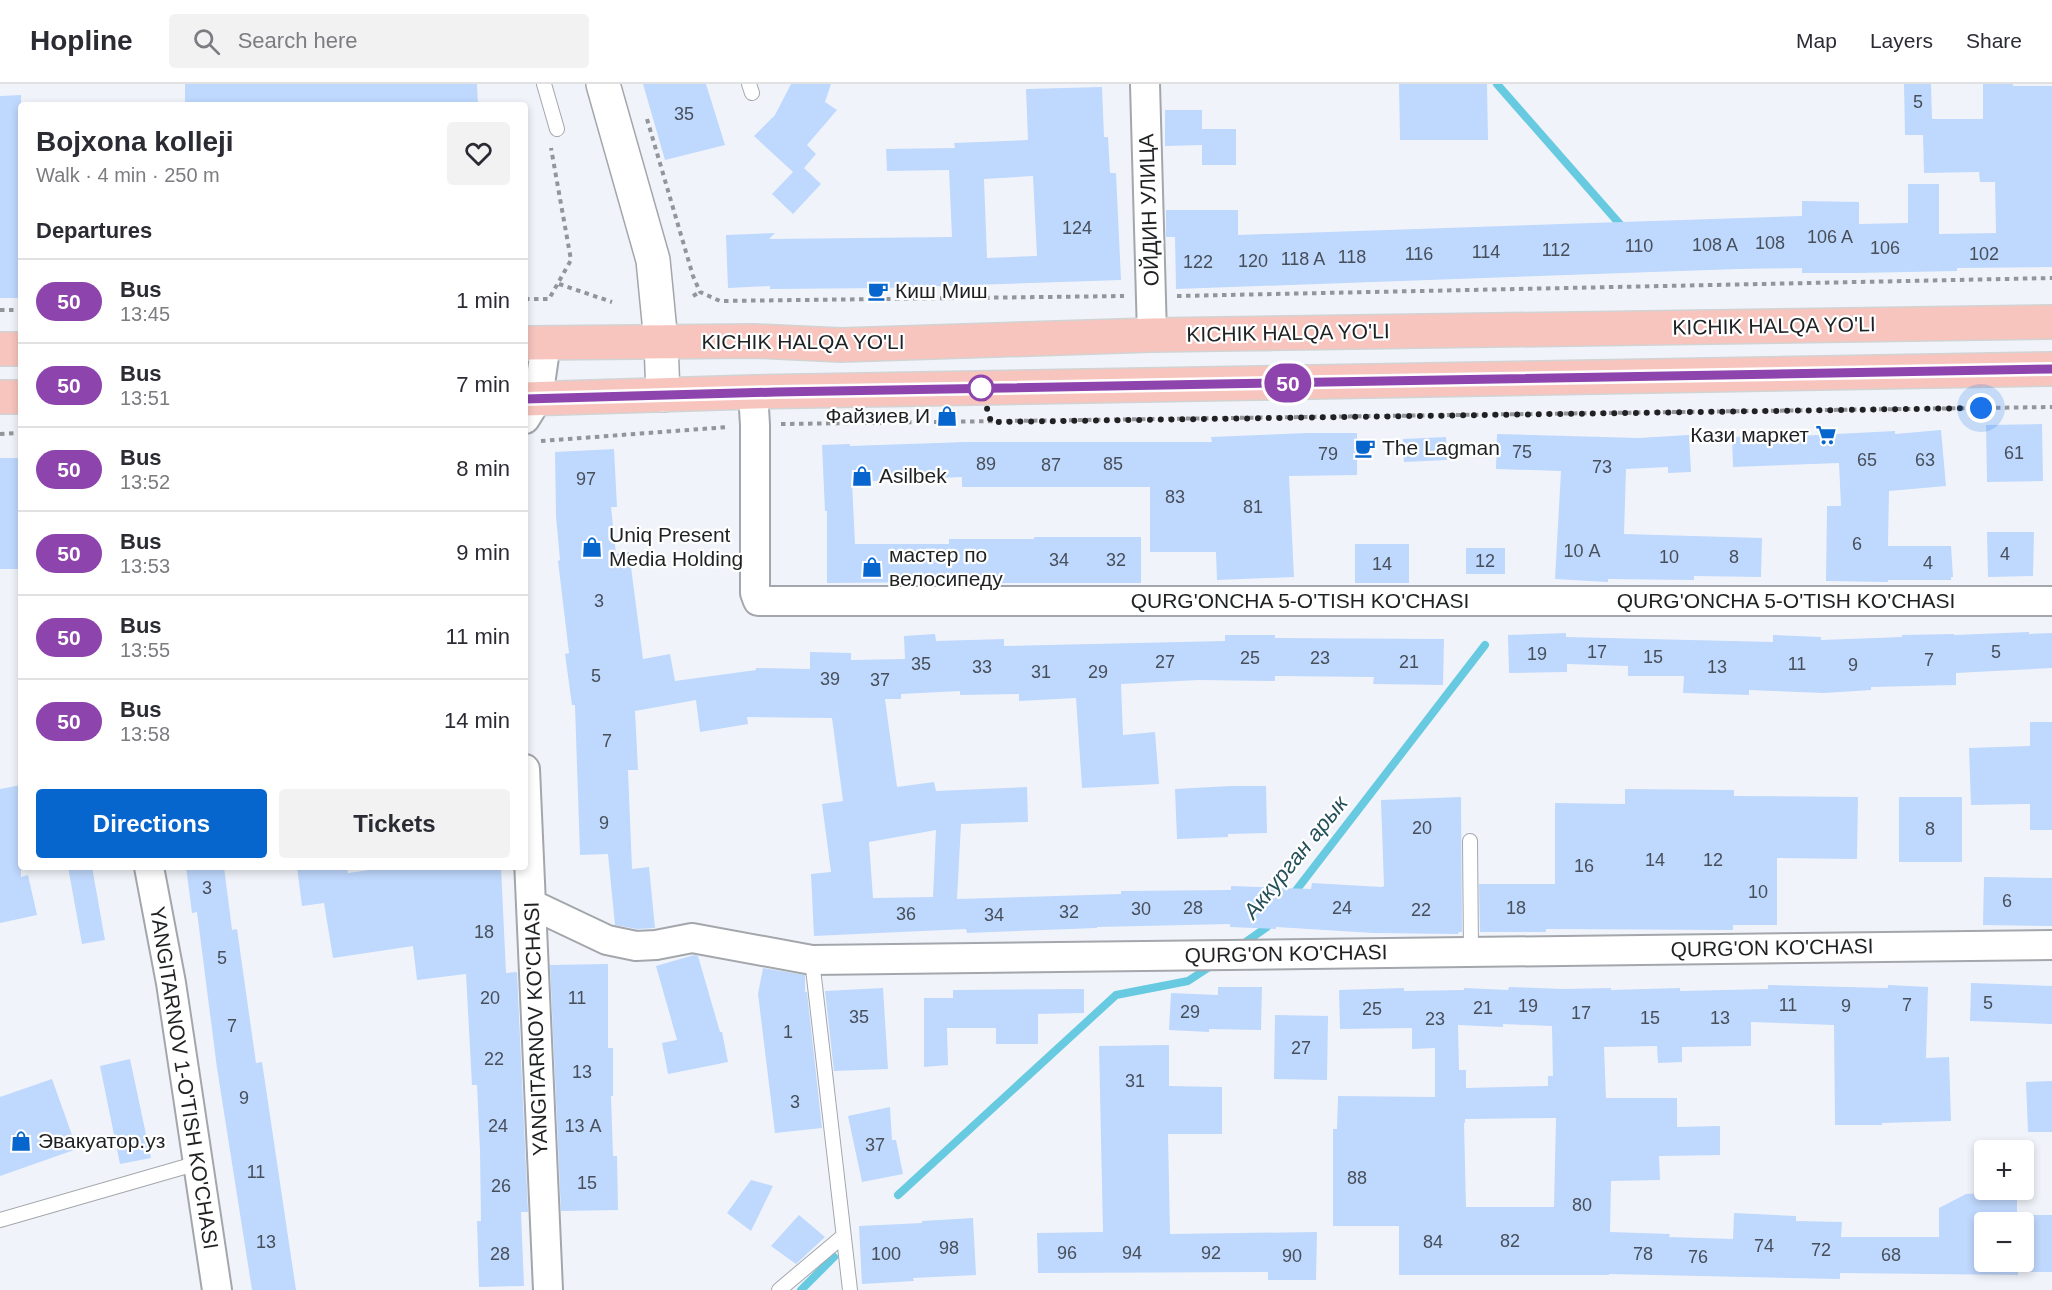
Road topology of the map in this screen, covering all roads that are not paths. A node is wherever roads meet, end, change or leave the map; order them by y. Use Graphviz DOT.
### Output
graph roads {
  1 [pos="544,84"];
  2 [pos="603,84"];
  3 [pos="1145,84"];
  4 [pos="557,129"];
  5 [pos="2052,322"];
  6 [pos="1152,335"];
  7 [pos="661,342"];
  8 [pos="535,343"];
  9 [pos="0,349"];
  10 [pos="18,349"];
  11 [pos="2052,369"];
  12 [pos="753,392"];
  13 [pos="663,394"];
  14 [pos="0,397"];
  15 [pos="18,397"];
  16 [pos="531,414"];
  17 [pos="2052,601"];
  18 [pos="528,836"];
  19 [pos="1470,841"];
  20 [pos="150,870"];
  21 [pos="531,904"];
  22 [pos="2052,945"];
  23 [pos="1471,951"];
  24 [pos="812,960"];
  25 [pos="198,1163"];
  26 [pos="0,1220"];
  27 [pos="842,1238"];
  28 [pos="217,1290"];
  29 [pos="548,1290"];
  30 [pos="779,1290"];
  31 [pos="849,1290"];
  1 -- 4 [label="lane"];
  2 -- 7 [label="main road"];
  3 -- 6 [label="street, ОЙДИН УЛИЦА"];
  5 -- 6 [label="highway, KICHIK HALQA YO'LI"];
  6 -- 7 [label="highway, KICHIK HALQA YO'LI"];
  7 -- 8 [label="highway, KICHIK HALQA YO'LI"];
  7 -- 13 [label="main road"];
  8 -- 16 [label="street"];
  9 -- 10 [label="highway"];
  11 -- 12 [label="highway"];
  12 -- 13 [label="highway"];
  12 -- 17 [label="street, QURG'ONCHA 5-O'TISH KO'CHASI"];
  13 -- 16 [label="highway"];
  14 -- 15 [label="highway"];
  18 -- 21 [label="street, YANGITARNOV KO'CHASI"];
  19 -- 23 [label="lane"];
  20 -- 25 [label="street, YANGITARNOV 1-O'TISH KO'CHASI"];
  21 -- 24 [label="street, QURG'ON KO'CHASI"];
  21 -- 29 [label="street, YANGITARNOV KO'CHASI"];
  22 -- 23 [label="street, QURG'ON KO'CHASI"];
  23 -- 24 [label="street, QURG'ON KO'CHASI"];
  24 -- 27 [label="lane"];
  25 -- 26 [label="lane"];
  25 -- 28 [label="street, YANGITARNOV 1-O'TISH KO'CHASI"];
  27 -- 30 [label="lane"];
  27 -- 31 [label="lane"];
}
